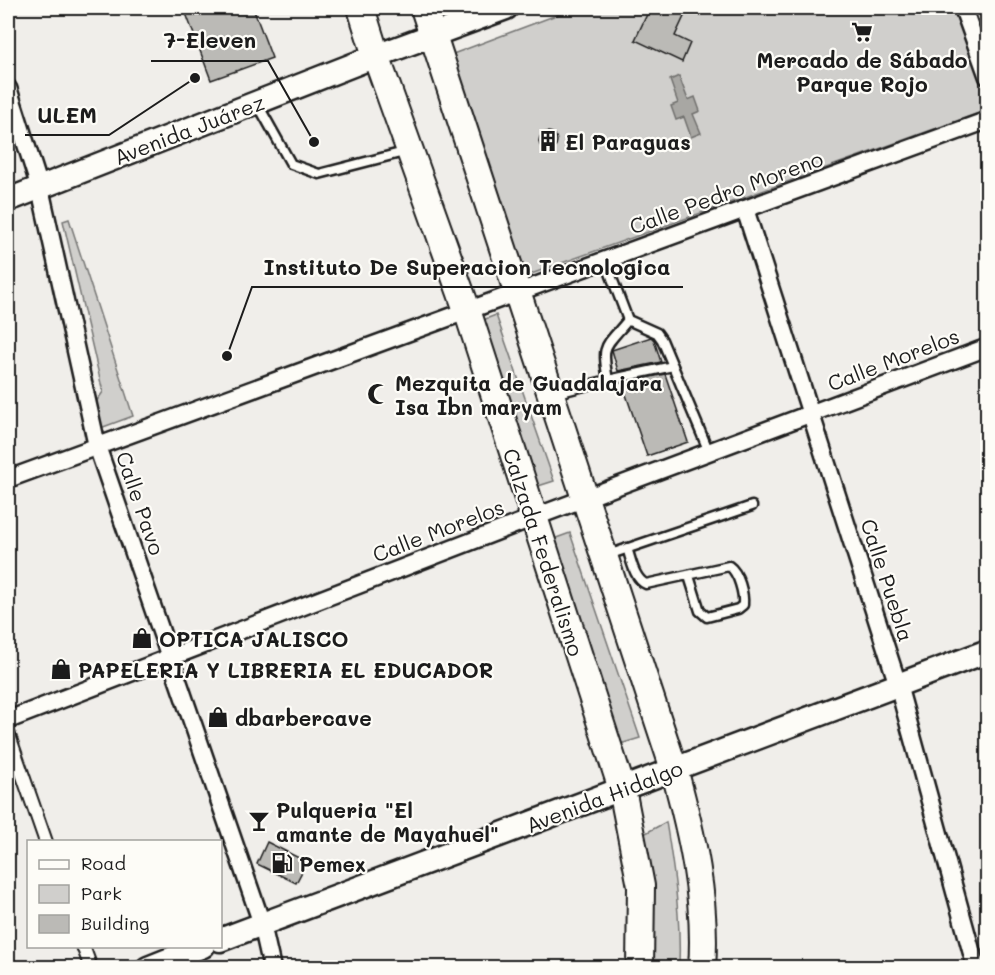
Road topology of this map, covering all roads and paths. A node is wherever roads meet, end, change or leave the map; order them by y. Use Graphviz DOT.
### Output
graph roads {
  1 [pos="361,8"];
  2 [pos="424,8"];
  3 [pos="506,8"];
  4 [pos="963,8"];
  5 [pos="433,35"];
  6 [pos="376,56"];
  7 [pos="987,77"];
  8 [pos="8,88"];
  9 [pos="256,103"];
  10 [pos="987,120"];
  11 [pos="410,150"];
  12 [pos="40,188"];
  13 [pos="8,200"];
  14 [pos="745,209"];
  15 [pos="605,260"];
  16 [pos="518,292"];
  17 [pos="467,310"];
  18 [pos="628,320"];
  19 [pos="987,347"];
  20 [pos="673,366"];
  21 [pos="608,380"];
  22 [pos="551,394"];
  23 [pos="811,414"];
  24 [pos="97,446"];
  25 [pos="709,452"];
  26 [pos="8,479"];
  27 [pos="586,499"];
  28 [pos="752,506"];
  29 [pos="533,518"];
  30 [pos="616,552"];
  31 [pos="689,576"];
  32 [pos="987,651"];
  33 [pos="169,657"];
  34 [pos="898,685"];
  35 [pos="8,720"];
  36 [pos="8,733"];
  37 [pos="674,769"];
  38 [pos="622,789"];
  39 [pos="45,840"];
  40 [pos="262,924"];
  41 [pos="222,939"];
  42 [pos="84,948"];
  43 [pos="198,948"];
  44 [pos="91,968"];
  45 [pos="148,968"];
  46 [pos="272,968"];
  47 [pos="640,968"];
  48 [pos="702,968"];
  49 [pos="976,968"];
  1 -- 6 [label="main road, Calzada Federalismo"];
  2 -- 5 [label="main road"];
  3 -- 5 [label="main road, Avenida Juárez"];
  4 -- 7 [label="street"];
  5 -- 6 [label="main road, Avenida Juárez"];
  5 -- 16 [label="main road"];
  6 -- 9 [label="main road, Avenida Juárez"];
  6 -- 11 [label="main road, Calzada Federalismo"];
  8 -- 12 [label="street, Calle Pavo"];
  9 -- 11 [label="lane"];
  9 -- 12 [label="main road, Avenida Juárez"];
  10 -- 14 [label="street, Calle Pedro Moreno"];
  11 -- 17 [label="main road, Calzada Federalismo"];
  12 -- 13 [label="main road, Avenida Juárez"];
  12 -- 24 [label="street, Calle Pavo"];
  14 -- 15 [label="street, Calle Pedro Moreno"];
  14 -- 23 [label="street, Calle Puebla"];
  15 -- 16 [label="street, Calle Pedro Moreno"];
  15 -- 18 [label="lane"];
  16 -- 17 [label="street, Calle Pedro Moreno"];
  16 -- 22 [label="main road"];
  17 -- 24 [label="street, Calle Pedro Moreno"];
  17 -- 29 [label="main road, Calzada Federalismo"];
  18 -- 20 [label="lane"];
  18 -- 21 [label="lane"];
  19 -- 23 [label="street, Calle Morelos"];
  20 -- 21 [label="lane"];
  20 -- 25 [label="lane"];
  21 -- 22 [label="lane"];
  22 -- 27 [label="main road"];
  23 -- 25 [label="street, Calle Morelos"];
  23 -- 34 [label="street, Calle Puebla"];
  24 -- 26 [label="street, Calle Pedro Moreno"];
  24 -- 33 [label="street, Calle Pavo"];
  25 -- 27 [label="street, Calle Morelos"];
  27 -- 29 [label="street, Calle Morelos"];
  27 -- 30 [label="main road"];
  28 -- 30 [label="lane"];
  29 -- 33 [label="street, Calle Morelos"];
  29 -- 38 [label="main road, Calzada Federalismo"];
  30 -- 31 [label="lane"];
  30 -- 37 [label="main road"];
  31 -- 31 [label="lane"];
  32 -- 34 [label="main road, Avenida Hidalgo"];
  33 -- 35 [label="street, Calle Morelos"];
  33 -- 40 [label="street, Calle Pavo"];
  34 -- 37 [label="main road, Avenida Hidalgo"];
  34 -- 49 [label="street, Calle Puebla"];
  36 -- 39 [label="street"];
  37 -- 38 [label="main road, Avenida Hidalgo"];
  37 -- 48 [label="main road"];
  38 -- 40 [label="main road, Avenida Hidalgo"];
  38 -- 47 [label="main road, Calzada Federalismo"];
  40 -- 41 [label="main road, Avenida Hidalgo"];
  40 -- 46 [label="street, Calle Pavo"];
  42 -- 44 [label="street"];
  43 -- 45 [label="main road"];
}
